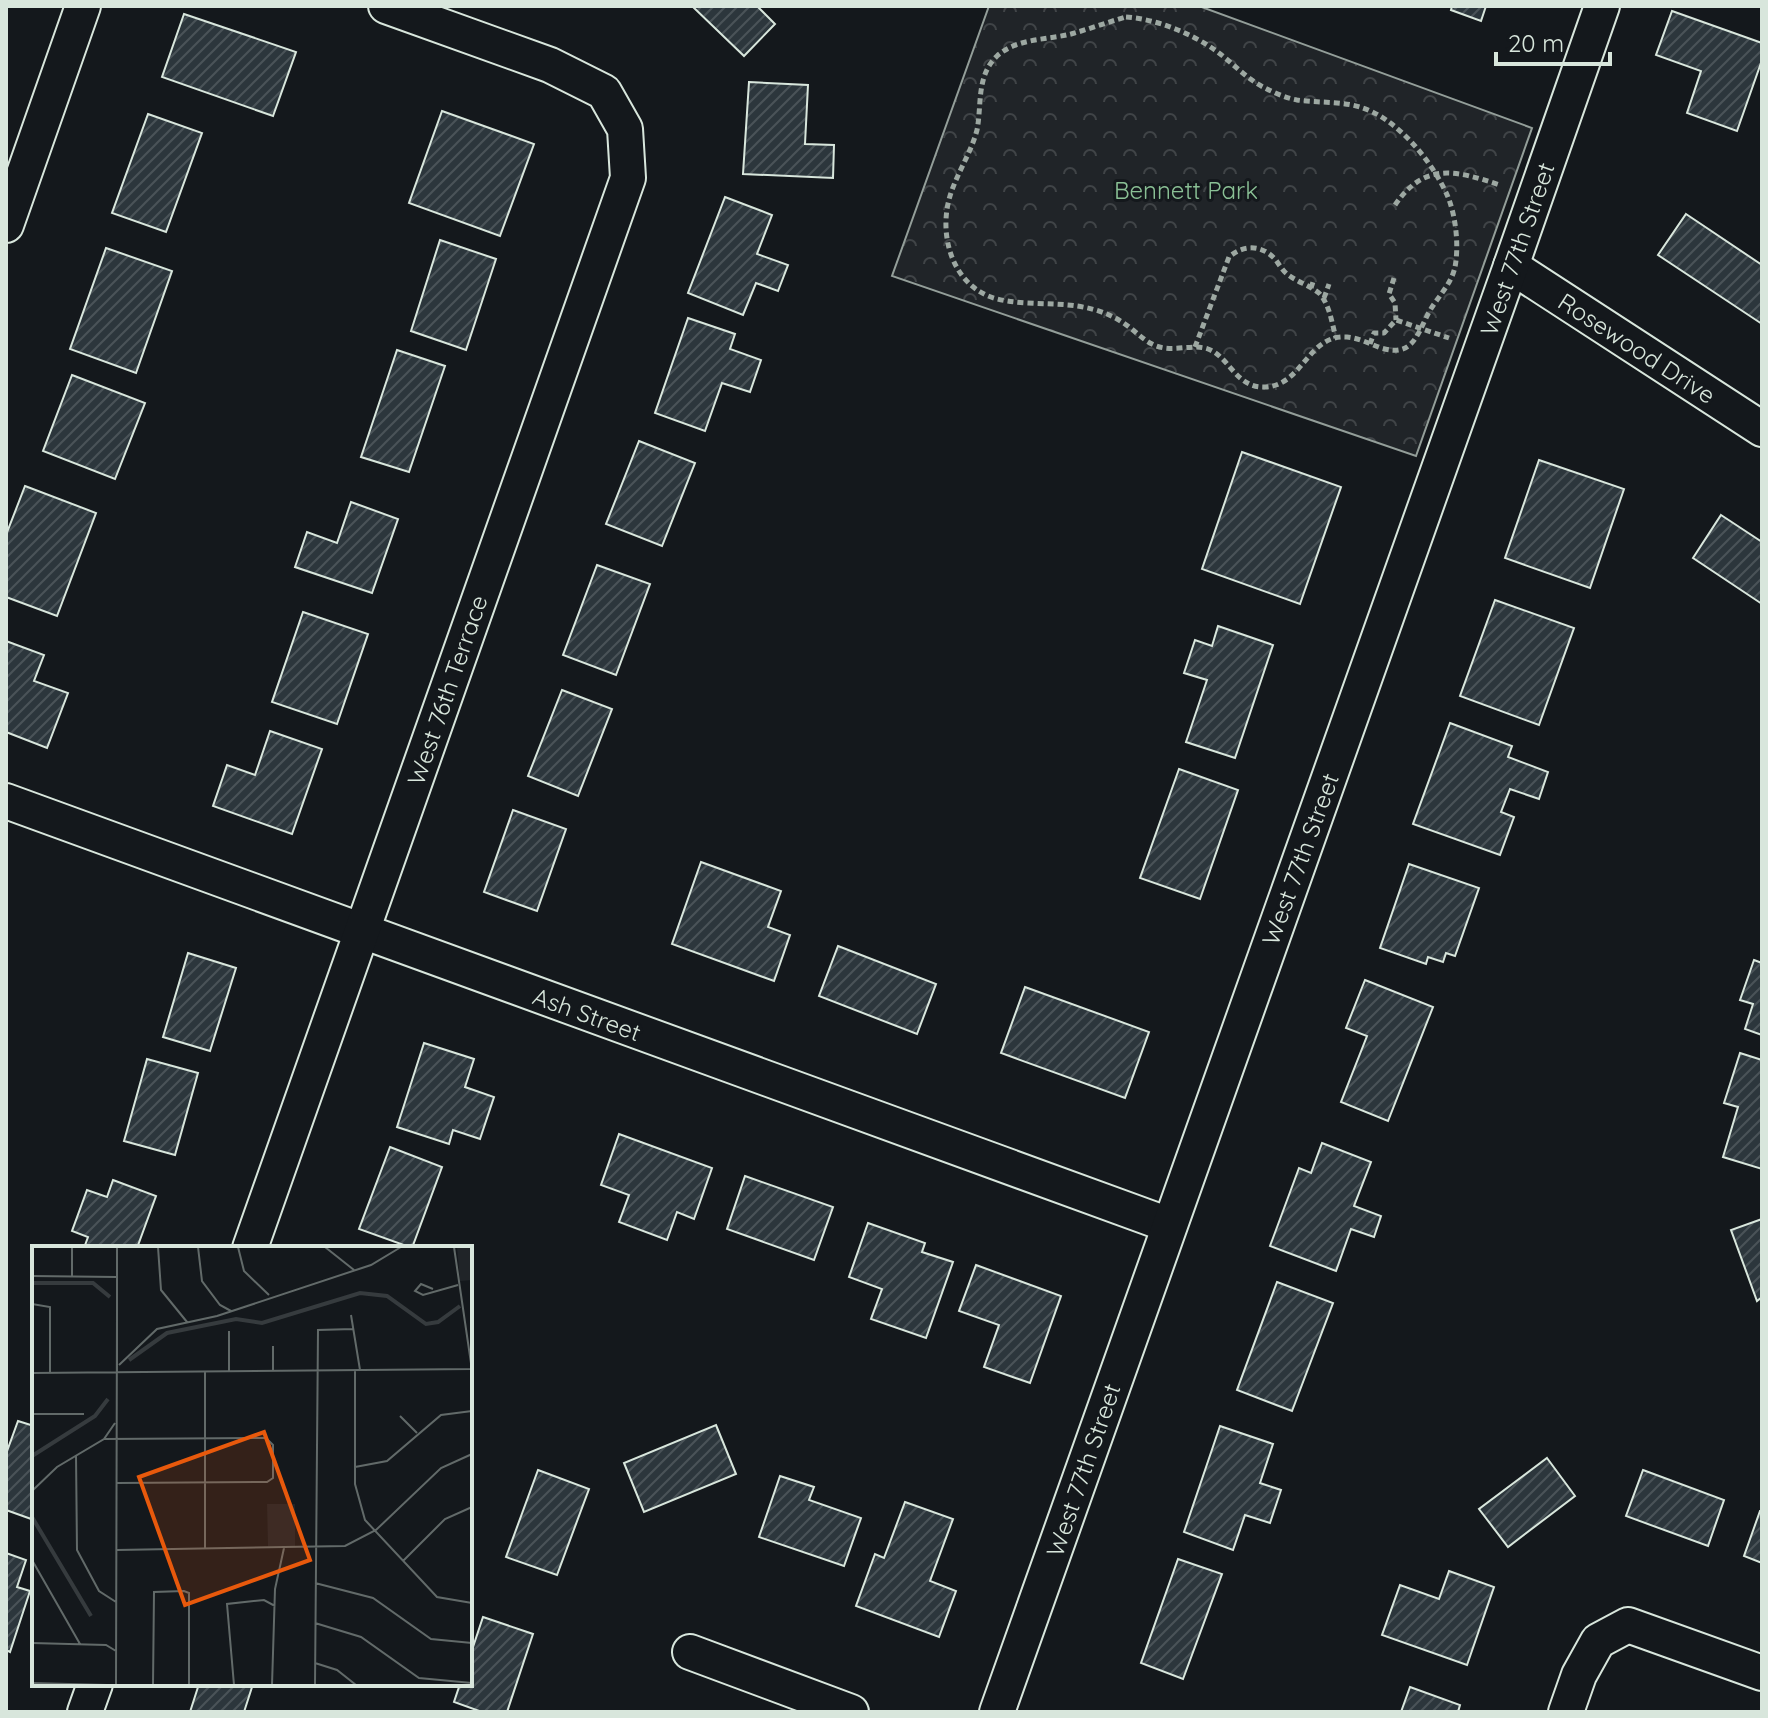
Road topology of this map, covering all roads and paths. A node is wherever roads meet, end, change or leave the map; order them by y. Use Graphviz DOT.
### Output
graph roads {
  1 [pos="83,6"];
  2 [pos="386,6"];
  3 [pos="1602,6"];
  4 [pos="1435,175"];
  5 [pos="1509,188"];
  6 [pos="1395,205"];
  7 [pos="6,225"];
  8 [pos="1511,266"];
  9 [pos="1394,278"];
  10 [pos="1314,279"];
  11 [pos="1329,284"];
  12 [pos="1311,288"];
  13 [pos="1324,298"];
  14 [pos="1396,320"];
  15 [pos="1421,329"];
  16 [pos="1336,338"];
  17 [pos="1450,339"];
  18 [pos="1370,344"];
  19 [pos="1194,348"];
  20 [pos="1762,429"];
  21 [pos="6,801"];
  22 [pos="362,932"];
  23 [pos="1169,1225"];
  24 [pos="251,1246"];
  25 [pos="690,1652"];
  26 [pos="1762,1673"];
  27 [pos="94,1686"];
  28 [pos="85,1712"];
  29 [pos="851,1712"];
  30 [pos="997,1712"];
  31 [pos="1566,1712"];
  1 -- 7 [label="street"];
  2 -- 22 [label="street, West 76th Terrace"];
  3 -- 8 [label="street, West 77th Street"];
  4 -- 5 [label="path"];
  4 -- 6 [label="path"];
  4 -- 15 [label="path"];
  4 -- 19 [label="path"];
  8 -- 20 [label="street, Rosewood Drive"];
  8 -- 23 [label="street, West 77th Street"];
  9 -- 14 [label="path"];
  10 -- 12 [label="path"];
  11 -- 13 [label="path"];
  12 -- 13 [label="path"];
  12 -- 19 [label="path"];
  13 -- 16 [label="path"];
  14 -- 15 [label="path"];
  14 -- 18 [label="path"];
  15 -- 17 [label="path"];
  15 -- 18 [label="path"];
  16 -- 18 [label="path"];
  16 -- 19 [label="path"];
  21 -- 22 [label="street, Ash Street"];
  22 -- 23 [label="street, Ash Street"];
  22 -- 24 [label="street, West 76th Terrace"];
  23 -- 30 [label="street, West 77th Street"];
  25 -- 29 [label="street"];
  26 -- 31 [label="street"];
  27 -- 28 [label="street"];
}
